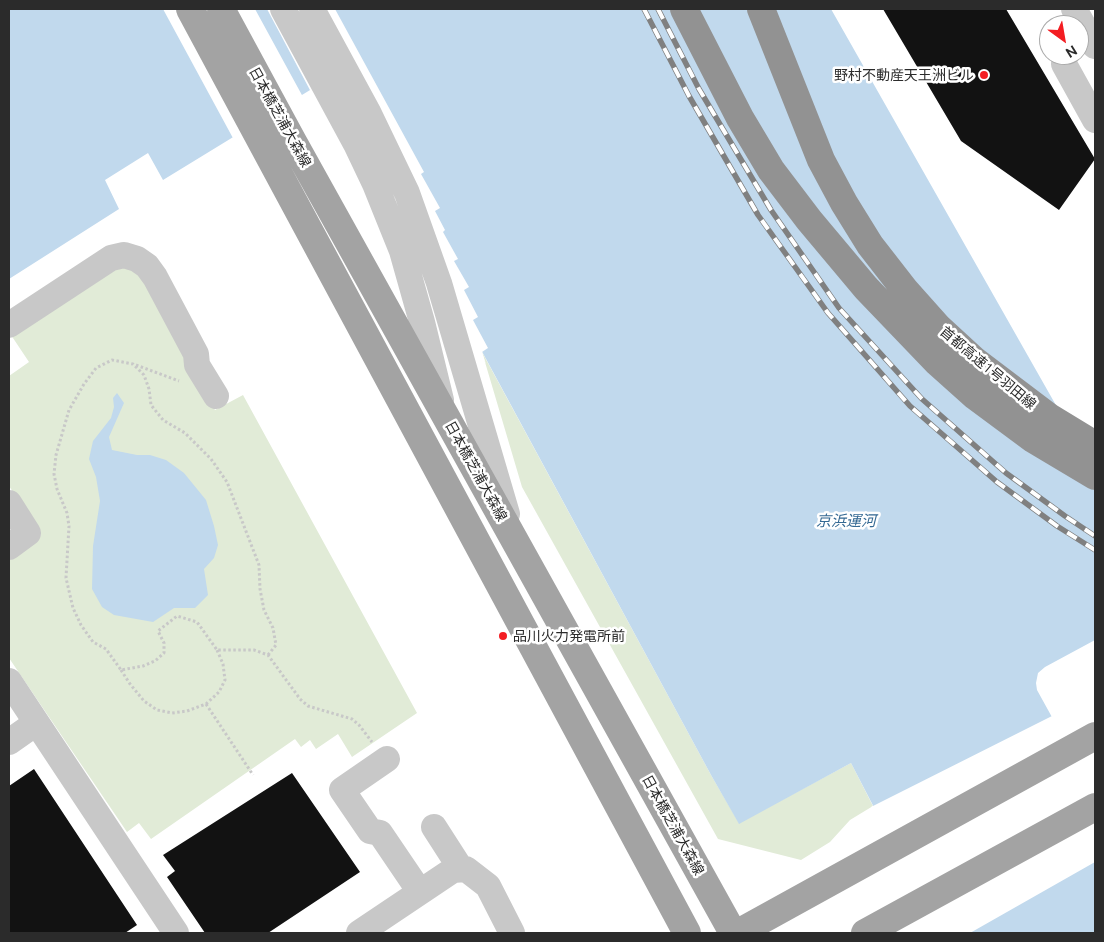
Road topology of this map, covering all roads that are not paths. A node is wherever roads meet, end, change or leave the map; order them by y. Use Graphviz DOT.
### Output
graph roads {
  1 [pos="190,9"];
  2 [pos="221,9"];
  3 [pos="283,9"];
  4 [pos="312,9"];
  5 [pos="684,9"];
  6 [pos="761,9"];
  7 [pos="1065,65"];
  8 [pos="1095,120"];
  9 [pos="281,147"];
  10 [pos="9,325"];
  11 [pos="216,396"];
  12 [pos="445,416"];
  13 [pos="1095,445"];
  14 [pos="1095,476"];
  15 [pos="9,503"];
  16 [pos="516,544"];
  17 [pos="9,547"];
  18 [pos="9,681"];
  19 [pos="36,723"];
  20 [pos="1095,736"];
  21 [pos="9,742"];
  22 [pos="380,751"];
  23 [pos="1095,807"];
  24 [pos="434,827"];
  25 [pos="461,869"];
  26 [pos="420,892"];
  27 [pos="176,933"];
  28 [pos="359,933"];
  29 [pos="512,933"];
  30 [pos="687,933"];
  31 [pos="733,933"];
  32 [pos="738,933"];
  33 [pos="865,933"];
  1 -- 9 [label="main road, 日本橋芝浦大森線"];
  2 -- 9 [label="main road, 日本橋芝浦大森線"];
  3 -- 12 [label="street"];
  4 -- 16 [label="street"];
  5 -- 14 [label="highway, 首都高速1号羽田線"];
  6 -- 13 [label="highway, 首都高速1号羽田線"];
  7 -- 8 [label="street"];
  9 -- 12 [label="main road, 日本橋芝浦大森線"];
  9 -- 30 [label="main road, 日本橋芝浦大森線"];
  10 -- 11 [label="street"];
  12 -- 16 [label="main road, 日本橋芝浦大森線"];
  15 -- 17 [label="street"];
  16 -- 31 [label="main road, 日本橋芝浦大森線"];
  18 -- 19 [label="street"];
  19 -- 21 [label="street"];
  19 -- 27 [label="street"];
  20 -- 32 [label="main road"];
  22 -- 26 [label="street"];
  23 -- 33 [label="main road"];
  24 -- 25 [label="street"];
  25 -- 26 [label="street"];
  25 -- 29 [label="street"];
  26 -- 28 [label="street"];
}
